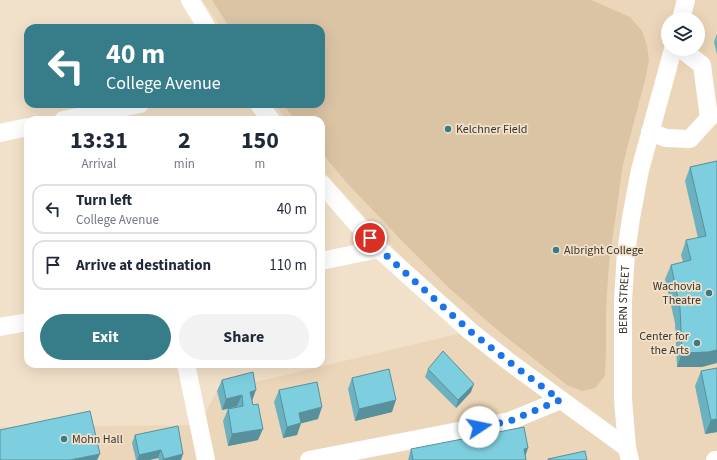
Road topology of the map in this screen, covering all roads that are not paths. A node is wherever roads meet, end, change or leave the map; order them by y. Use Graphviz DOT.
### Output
graph roads {
  1 [pos="190,0"];
  2 [pos="686,0"];
  3 [pos="683,12"];
  4 [pos="205,24"];
  5 [pos="670,56"];
  6 [pos="690,56"];
  7 [pos="121,108"];
  8 [pos="261,108"];
  9 [pos="82,116"];
  10 [pos="268,116"];
  11 [pos="24,128"];
  12 [pos="650,132"];
  13 [pos="0,133"];
  14 [pos="325,188"];
  15 [pos="379,249"];
  16 [pos="325,260"];
  17 [pos="24,323"];
  18 [pos="0,328"];
  19 [pos="187,368"];
  20 [pos="560,400"];
  21 [pos="628,454"];
  22 [pos="206,460"];
  23 [pos="309,460"];
  1 -- 4 [label="street"];
  2 -- 3 [label="street"];
  5 -- 12 [label="street, BERN STREET"];
  6 -- 12 [label="street"];
  7 -- 9 [label="street"];
  8 -- 10 [label="street"];
  11 -- 13 [label="street"];
  12 -- 21 [label="street, BERN STREET"];
  14 -- 15 [label="street"];
  15 -- 16 [label="street"];
  15 -- 20 [label="street"];
  17 -- 18 [label="street"];
  19 -- 22 [label="street"];
  20 -- 21 [label="street"];
  20 -- 23 [label="street"];
}
